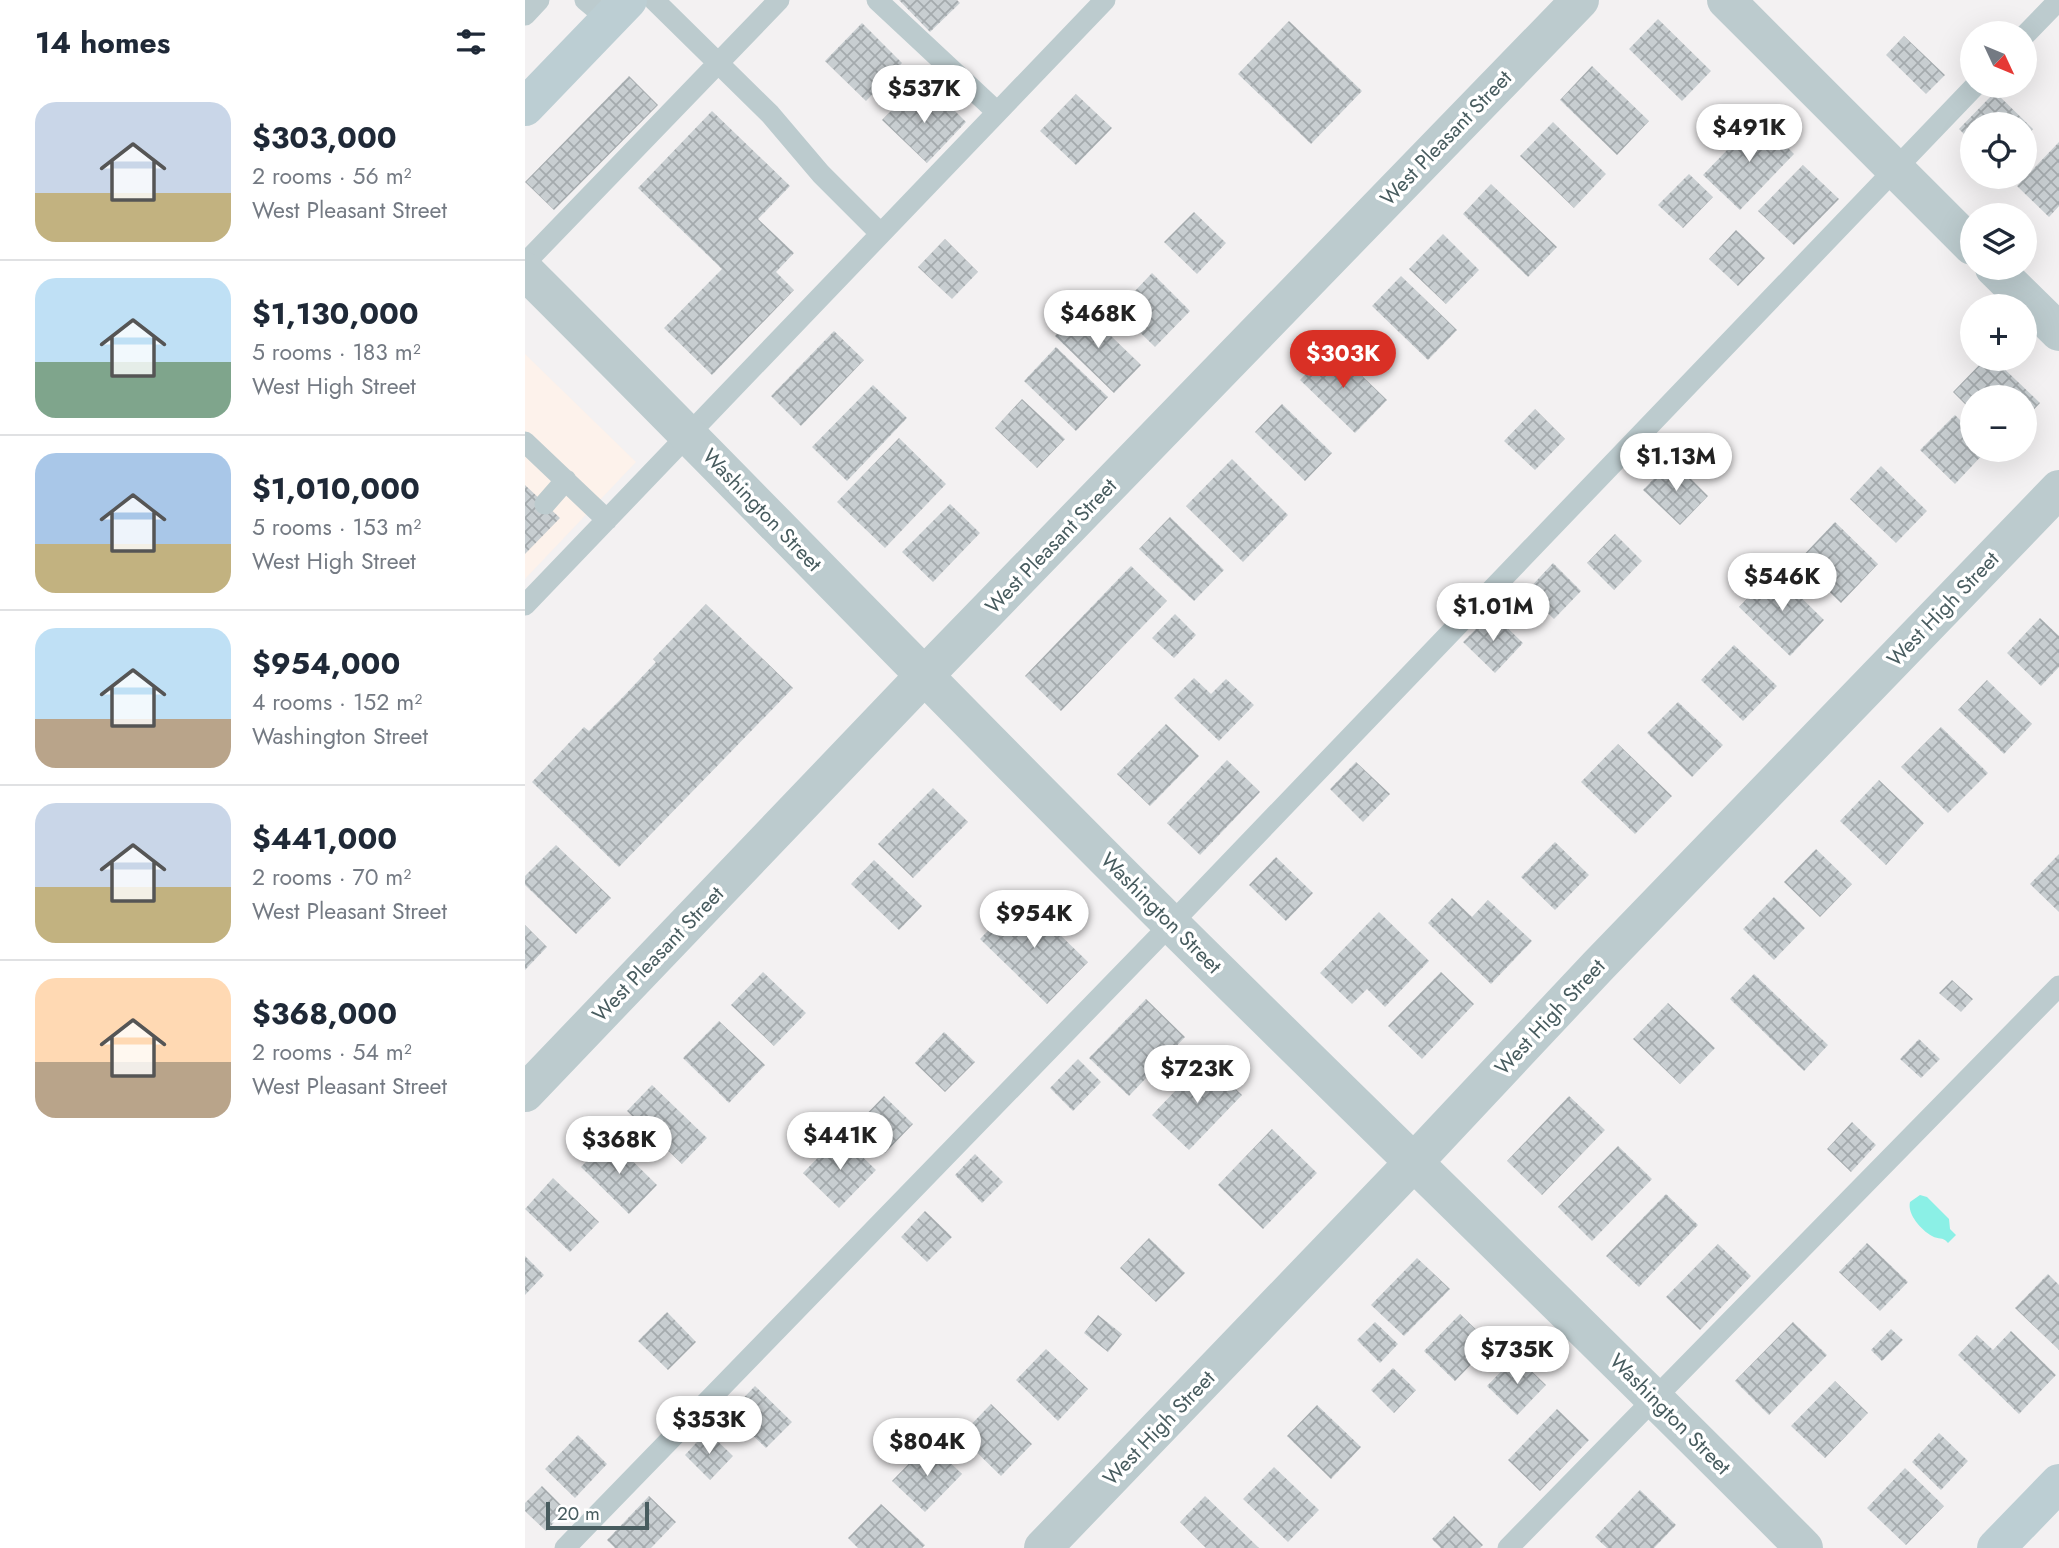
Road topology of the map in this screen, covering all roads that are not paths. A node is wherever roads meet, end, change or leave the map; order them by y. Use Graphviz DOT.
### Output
graph roads {
  1 [pos="539,0"];
  2 [pos="654,0"];
  3 [pos="779,0"];
  4 [pos="877,0"];
  5 [pos="1105,0"];
  6 [pos="1580,0"];
  7 [pos="1726,0"];
  8 [pos="2059,0"];
  9 [pos="607,7"];
  10 [pos="525,15"];
  11 [pos="2037,23"];
  12 [pos="717,62"];
  13 [pos="1963,98"];
  14 [pos="525,107"];
  15 [pos="997,112"];
  16 [pos="1894,168"];
  17 [pos="880,233"];
  18 [pos="1960,234"];
  19 [pos="525,263"];
  20 [pos="525,271"];
  21 [pos="2006,280"];
  22 [pos="2059,332"];
  23 [pos="690,435"];
  24 [pos="525,442"];
  25 [pos="566,480"];
  26 [pos="2059,489"];
  27 [pos="545,504"];
  28 [pos="607,520"];
  29 [pos="525,605"];
  30 [pos="923,677"];
  31 [pos="1171,924"];
  32 [pos="2059,986"];
  33 [pos="525,1093"];
  34 [pos="1414,1162"];
  35 [pos="1656,1399"];
  36 [pos="2059,1483"];
  37 [pos="565,1548"];
  38 [pos="1043,1548"];
  39 [pos="1508,1548"];
  40 [pos="1804,1548"];
  41 [pos="1996,1548"];
  1 -- 10 [label="lane"];
  2 -- 12 [label="lane"];
  3 -- 12 [label="lane"];
  4 -- 15 [label="lane"];
  5 -- 15 [label="lane"];
  6 -- 30 [label="street, West Pleasant Street"];
  7 -- 16 [label="street"];
  8 -- 11 [label="lane"];
  9 -- 14 [label="main road"];
  12 -- 17 [label="lane"];
  12 -- 19 [label="lane"];
  13 -- 16 [label="lane"];
  15 -- 17 [label="lane"];
  16 -- 18 [label="street"];
  16 -- 31 [label="lane"];
  17 -- 23 [label="lane"];
  20 -- 23 [label="street, Washington Street"];
  21 -- 22 [label="street"];
  23 -- 28 [label="lane"];
  23 -- 30 [label="street, Washington Street"];
  24 -- 25 [label="lane"];
  25 -- 27 [label="lane"];
  25 -- 28 [label="lane"];
  26 -- 34 [label="street, West High Street"];
  28 -- 29 [label="lane"];
  30 -- 31 [label="street, Washington Street"];
  30 -- 33 [label="street, West Pleasant Street"];
  31 -- 34 [label="street, Washington Street"];
  31 -- 37 [label="lane"];
  32 -- 35 [label="lane"];
  34 -- 35 [label="street, Washington Street"];
  34 -- 38 [label="street, West High Street"];
  35 -- 39 [label="lane"];
  35 -- 40 [label="street, Washington Street"];
  36 -- 41 [label="main road"];
}
